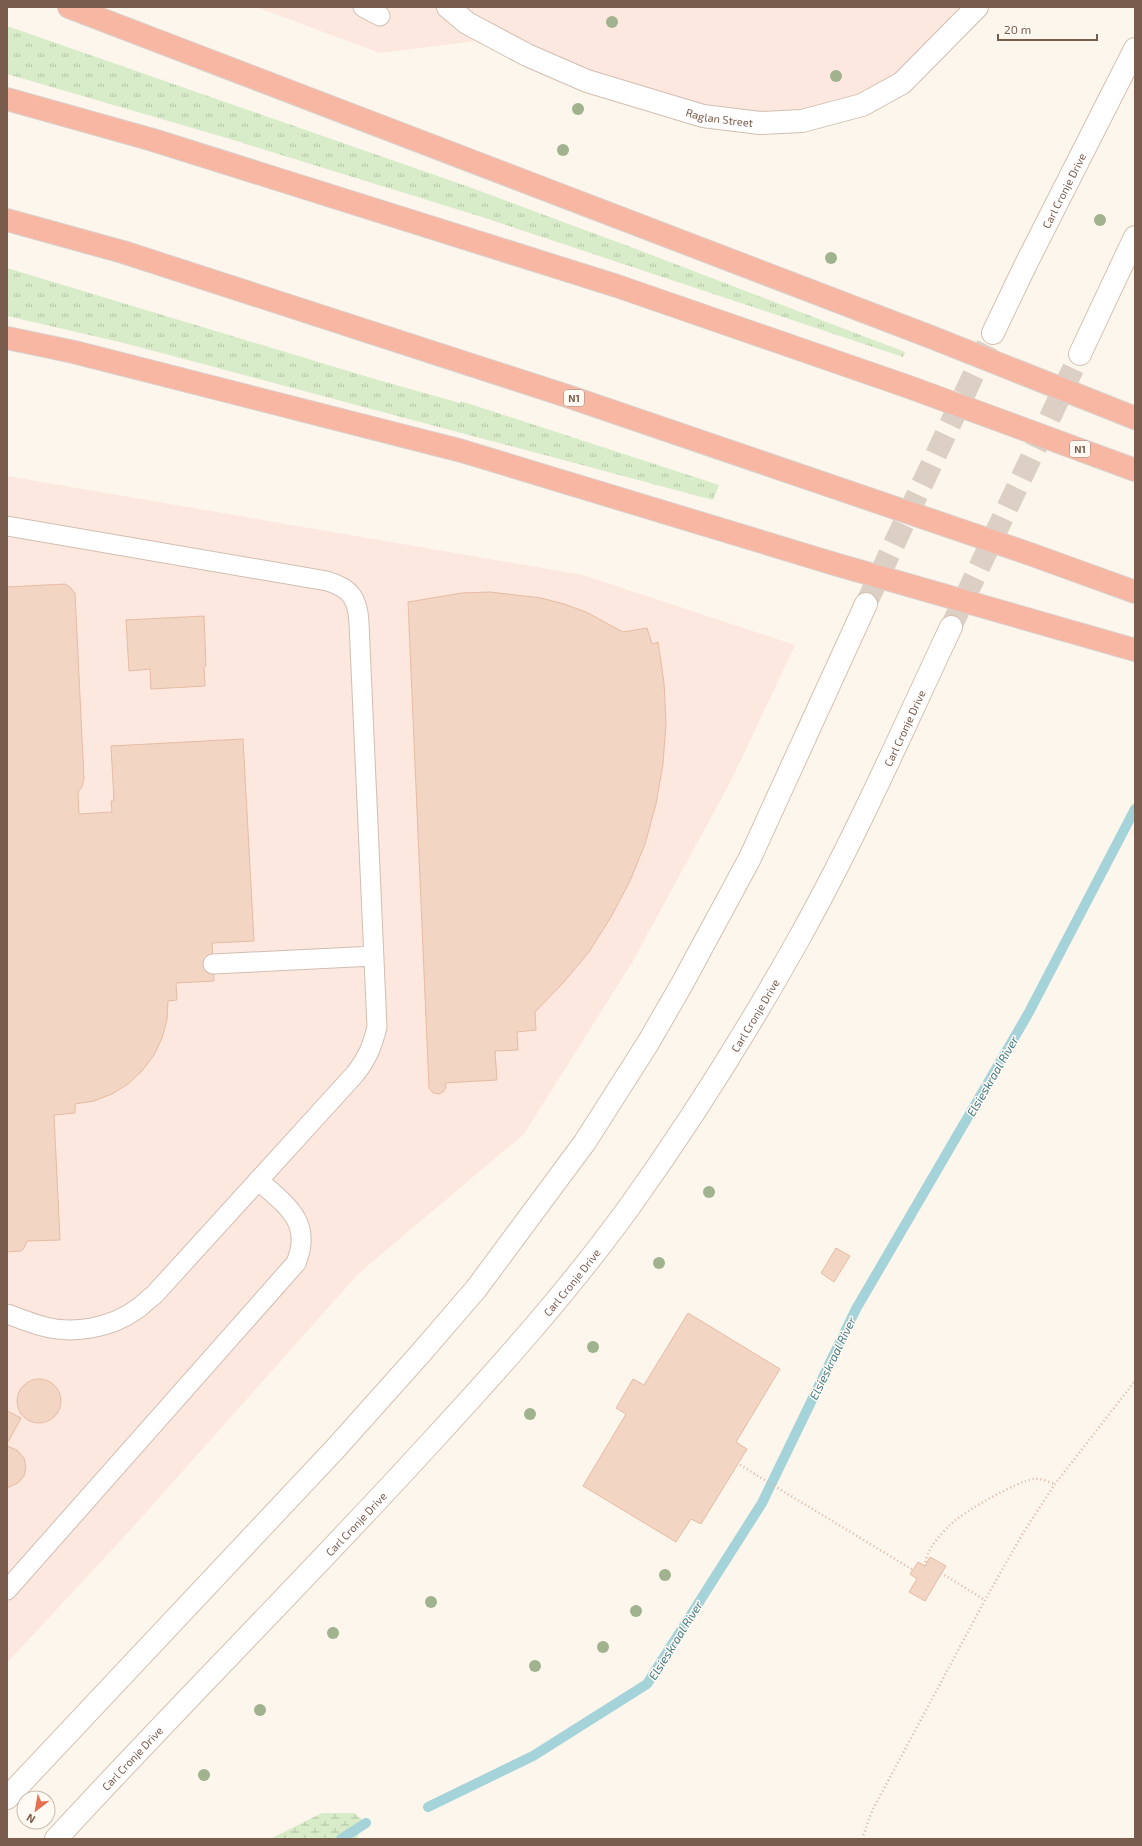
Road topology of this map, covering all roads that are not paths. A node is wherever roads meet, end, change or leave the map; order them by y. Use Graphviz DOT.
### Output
graph roads {
  1 [pos="69,7"];
  2 [pos="364,7"];
  3 [pos="448,7"];
  4 [pos="977,7"];
  5 [pos="380,16"];
  6 [pos="1135,49"];
  7 [pos="7,99"];
  8 [pos="7,220"];
  9 [pos="1135,237"];
  10 [pos="993,333"];
  11 [pos="7,338"];
  12 [pos="1080,354"];
  13 [pos="1135,418"];
  14 [pos="1135,470"];
  15 [pos="7,526"];
  16 [pos="1135,592"];
  17 [pos="866,604"];
  18 [pos="951,627"];
  19 [pos="1135,650"];
  20 [pos="374,956"];
  21 [pos="212,964"];
  22 [pos="258,1180"];
  23 [pos="7,1314"];
  24 [pos="7,1590"];
  25 [pos="7,1798"];
  26 [pos="56,1839"];
  1 -- 13 [label="highway"];
  2 -- 5 [label="lane"];
  3 -- 4 [label="main road, Raglan Street"];
  6 -- 10 [label="main road, Carl Cronje Drive"];
  7 -- 14 [label="highway, N1"];
  8 -- 16 [label="highway, N1"];
  9 -- 12 [label="main road"];
  11 -- 19 [label="highway"];
  15 -- 20 [label="lane"];
  17 -- 25 [label="main road"];
  18 -- 26 [label="main road, Carl Cronje Drive"];
  20 -- 21 [label="lane"];
  20 -- 22 [label="lane"];
  22 -- 23 [label="lane"];
  22 -- 24 [label="lane"];
}
